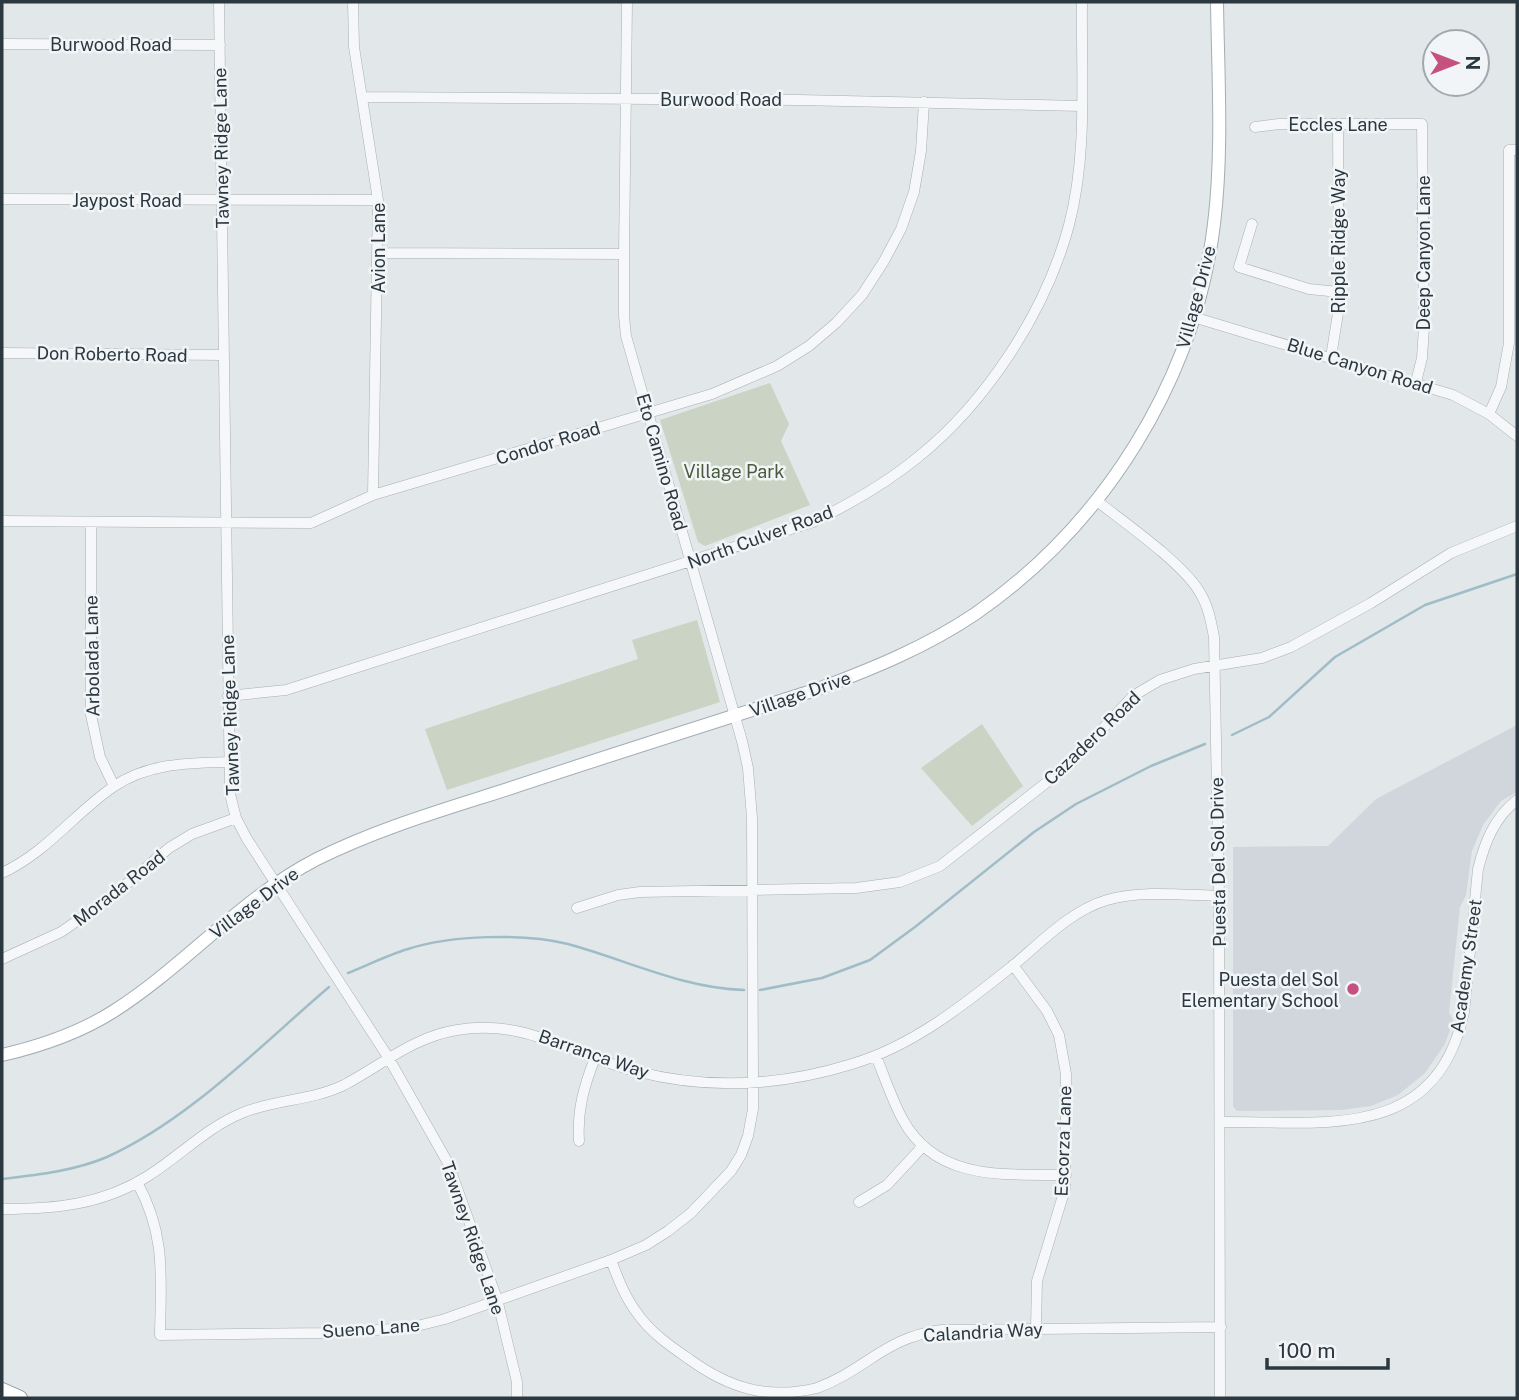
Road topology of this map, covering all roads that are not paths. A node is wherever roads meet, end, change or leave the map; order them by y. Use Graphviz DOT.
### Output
graph roads {
  1 [pos="219,2"];
  2 [pos="352,2"];
  3 [pos="627,2"];
  4 [pos="1082,2"];
  5 [pos="1217,2"];
  6 [pos="2,44"];
  7 [pos="220,45"];
  8 [pos="362,97"];
  9 [pos="627,99"];
  10 [pos="924,102"];
  11 [pos="1081,106"];
  12 [pos="1338,124"];
  13 [pos="1422,124"];
  14 [pos="1255,127"];
  15 [pos="1513,150"];
  16 [pos="2,199"];
  17 [pos="221,200"];
  18 [pos="379,200"];
  19 [pos="1252,224"];
  20 [pos="379,253"];
  21 [pos="624,254"];
  22 [pos="1339,292"];
  23 [pos="1194,317"];
  24 [pos="1513,328"];
  25 [pos="2,353"];
  26 [pos="223,355"];
  27 [pos="1331,357"];
  28 [pos="1416,382"];
  29 [pos="648,413"];
  30 [pos="1489,414"];
  31 [pos="1517,436"];
  32 [pos="373,495"];
  33 [pos="1097,501"];
  34 [pos="2,521"];
  35 [pos="91,522"];
  36 [pos="226,522"];
  37 [pos="1517,526"];
  38 [pos="691,562"];
  39 [pos="1214,665"];
  40 [pos="228,696"];
  41 [pos="734,716"];
  42 [pos="228,762"];
  43 [pos="114,786"];
  44 [pos="1517,800"];
  45 [pos="236,818"];
  46 [pos="2,873"];
  47 [pos="277,882"];
  48 [pos="752,890"];
  49 [pos="1220,895"];
  50 [pos="577,908"];
  51 [pos="2,959"];
  52 [pos="1013,965"];
  53 [pos="2,1055"];
  54 [pos="876,1056"];
  55 [pos="388,1057"];
  56 [pos="595,1058"];
  57 [pos="753,1084"];
  58 [pos="1220,1122"];
  59 [pos="579,1141"];
  60 [pos="923,1146"];
  61 [pos="1066,1175"];
  62 [pos="137,1182"];
  63 [pos="859,1202"];
  64 [pos="2,1209"];
  65 [pos="611,1260"];
  66 [pos="497,1299"];
  67 [pos="1221,1327"];
  68 [pos="1036,1328"];
  69 [pos="2,1390"];
  70 [pos="20,1398"];
  71 [pos="517,1398"];
  72 [pos="1220,1398"];
  1 -- 7 [label="street, Tawney Ridge Lane"];
  2 -- 8 [label="street, Avion Lane"];
  3 -- 9 [label="street, Eto Camino Road"];
  4 -- 11 [label="street, North Culver Road"];
  5 -- 23 [label="main road, Village Drive"];
  6 -- 7 [label="street, Burwood Road"];
  7 -- 17 [label="street, Tawney Ridge Lane"];
  8 -- 9 [label="street, Burwood Road"];
  8 -- 18 [label="street, Avion Lane"];
  9 -- 10 [label="street, Burwood Road"];
  9 -- 21 [label="street, Eto Camino Road"];
  10 -- 11 [label="street, Burwood Road"];
  10 -- 29 [label="street, Condor Road"];
  11 -- 38 [label="street, North Culver Road"];
  12 -- 13 [label="street, Eccles Lane"];
  12 -- 14 [label="street, Eccles Lane"];
  12 -- 22 [label="street, Ripple Ridge Way"];
  13 -- 28 [label="street, Deep Canyon Lane"];
  15 -- 24 [label="street"];
  16 -- 17 [label="street, Jaypost Road"];
  17 -- 18 [label="street, Jaypost Road"];
  17 -- 26 [label="street, Tawney Ridge Lane"];
  18 -- 20 [label="street, Avion Lane"];
  19 -- 22 [label="street"];
  20 -- 21 [label="street"];
  20 -- 32 [label="street, Avion Lane"];
  21 -- 29 [label="street, Eto Camino Road"];
  22 -- 27 [label="street, Ripple Ridge Way"];
  23 -- 27 [label="street, Blue Canyon Road"];
  23 -- 33 [label="main road, Village Drive"];
  24 -- 30 [label="street"];
  25 -- 26 [label="street, Don Roberto Road"];
  26 -- 36 [label="street, Tawney Ridge Lane"];
  27 -- 28 [label="street, Blue Canyon Road"];
  28 -- 30 [label="street, Blue Canyon Road"];
  29 -- 32 [label="street, Condor Road"];
  29 -- 38 [label="street, Eto Camino Road"];
  30 -- 31 [label="street, Blue Canyon Road"];
  32 -- 36 [label="street, Condor Road"];
  33 -- 39 [label="street, Puesta Del Sol Drive"];
  33 -- 41 [label="main road, Village Drive"];
  34 -- 35 [label="street, Condor Road"];
  35 -- 36 [label="street, Condor Road"];
  35 -- 43 [label="street, Arbolada Lane"];
  36 -- 40 [label="street, Tawney Ridge Lane"];
  37 -- 39 [label="street, Cazadero Road"];
  38 -- 40 [label="street, North Culver Road"];
  38 -- 41 [label="street, Eto Camino Road"];
  39 -- 48 [label="street, Cazadero Road"];
  39 -- 49 [label="street, Puesta Del Sol Drive"];
  40 -- 42 [label="street, Tawney Ridge Lane"];
  41 -- 47 [label="main road, Village Drive"];
  41 -- 48 [label="street, Eto Camino Road"];
  42 -- 43 [label="street"];
  42 -- 45 [label="street, Tawney Ridge Lane"];
  43 -- 46 [label="street"];
  44 -- 58 [label="street, Academy Street"];
  45 -- 47 [label="street, Tawney Ridge Lane"];
  45 -- 51 [label="street, Morada Road"];
  47 -- 53 [label="main road, Village Drive"];
  47 -- 55 [label="street, Tawney Ridge Lane"];
  48 -- 50 [label="street, Cazadero Road"];
  48 -- 57 [label="street, Eto Camino Road"];
  49 -- 52 [label="street, Barranca Way"];
  49 -- 58 [label="street, Puesta Del Sol Drive"];
  52 -- 54 [label="street, Barranca Way"];
  52 -- 61 [label="street, Escorza Lane"];
  54 -- 57 [label="street, Barranca Way"];
  54 -- 60 [label="street"];
  55 -- 56 [label="street, Barranca Way"];
  55 -- 62 [label="street, Barranca Way"];
  55 -- 66 [label="street, Tawney Ridge Lane"];
  56 -- 57 [label="street, Barranca Way"];
  56 -- 59 [label="street"];
  57 -- 65 [label="street, Sueno Lane"];
  58 -- 67 [label="street, Puesta Del Sol Drive"];
  60 -- 61 [label="street"];
  60 -- 63 [label="street"];
  61 -- 68 [label="street, Escorza Lane"];
  62 -- 64 [label="street, Barranca Way"];
  62 -- 66 [label="street, Sueno Lane"];
  65 -- 66 [label="street, Sueno Lane"];
  65 -- 68 [label="street, Calandria Way"];
  66 -- 71 [label="street, Tawney Ridge Lane"];
  67 -- 68 [label="street, Calandria Way"];
  67 -- 72 [label="street, Puesta Del Sol Drive"];
  69 -- 70 [label="highway"];
}
